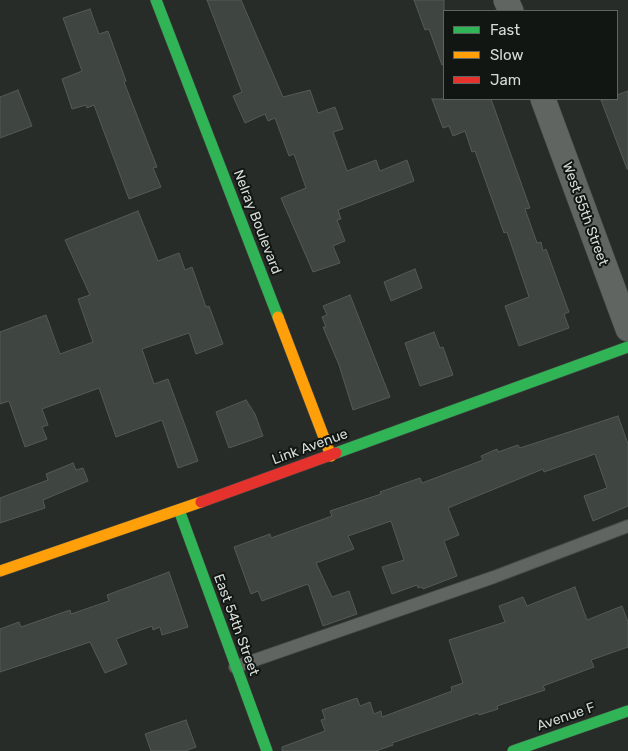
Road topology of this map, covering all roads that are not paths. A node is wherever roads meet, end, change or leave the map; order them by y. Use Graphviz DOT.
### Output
graph roads {
  1 [pos="156,0"];
  2 [pos="543,100"];
  3 [pos="628,329"];
  4 [pos="628,347"];
  5 [pos="331,456"];
  6 [pos="179,510"];
  7 [pos="628,526"];
  8 [pos="0,571"];
  9 [pos="235,667"];
  10 [pos="628,710"];
  11 [pos="267,751"];
  12 [pos="513,751"];
  1 -- 5 [label="street, Nelray Boulevard"];
  2 -- 3 [label="street, West 55th Street"];
  4 -- 5 [label="street, Link Avenue"];
  5 -- 6 [label="street, Link Avenue"];
  6 -- 8 [label="street, Link Avenue"];
  6 -- 9 [label="street, East 54th Street"];
  7 -- 9 [label="lane"];
  9 -- 11 [label="street, East 54th Street"];
  10 -- 12 [label="street, Avenue F"];
}
